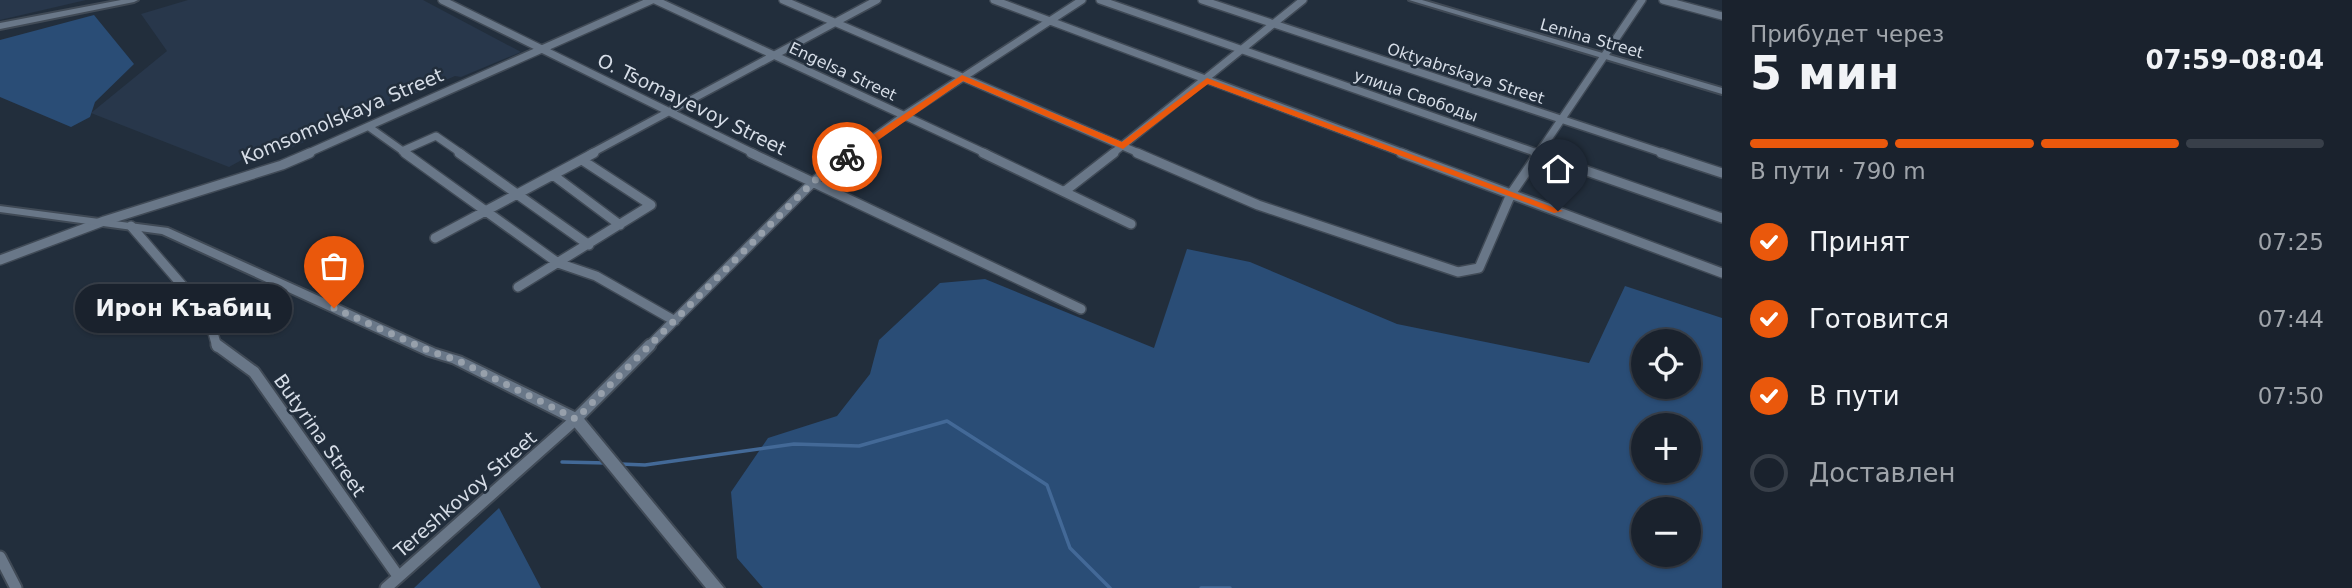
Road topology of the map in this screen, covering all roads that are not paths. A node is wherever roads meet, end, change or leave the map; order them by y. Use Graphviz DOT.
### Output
graph roads {
  1 [pos="134,0"];
  2 [pos="442,0"];
  3 [pos="654,0"];
  4 [pos="783,0"];
  5 [pos="877,0"];
  6 [pos="994,0"];
  7 [pos="1082,0"];
  8 [pos="1100,0"];
  9 [pos="1202,0"];
  10 [pos="1303,0"];
  11 [pos="1413,0"];
  12 [pos="1433,0"];
  13 [pos="1642,0"];
  14 [pos="1663,0"];
  15 [pos="1722,16"];
  16 [pos="1049,21"];
  17 [pos="836,22"];
  18 [pos="1275,24"];
  19 [pos="0,26"];
  20 [pos="540,49"];
  21 [pos="1243,50"];
  22 [pos="1605,54"];
  23 [pos="773,55"];
  24 [pos="962,78"];
  25 [pos="1207,80"];
  26 [pos="1722,90"];
  27 [pos="668,114"];
  28 [pos="905,115"];
  29 [pos="1561,119"];
  30 [pos="369,127"];
  31 [pos="1123,146"];
  32 [pos="402,151"];
  33 [pos="1538,153"];
  34 [pos="582,160"];
  35 [pos="1722,173"];
  36 [pos="553,175"];
  37 [pos="814,181"];
  38 [pos="1065,191"];
  39 [pos="517,194"];
  40 [pos="1511,194"];
  41 [pos="0,209"];
  42 [pos="484,212"];
  43 [pos="1722,218"];
  44 [pos="104,221"];
  45 [pos="1131,224"];
  46 [pos="620,225"];
  47 [pos="131,226"];
  48 [pos="435,239"];
  49 [pos="589,246"];
  50 [pos="0,260"];
  51 [pos="558,263"];
  52 [pos="1722,273"];
  53 [pos="518,287"];
  54 [pos="1081,309"];
  55 [pos="675,321"];
  56 [pos="576,419"];
  57 [pos="0,557"];
  58 [pos="398,576"];
  59 [pos="16,588"];
  60 [pos="386,588"];
  61 [pos="716,588"];
  1 -- 19 [label="street"];
  2 -- 20 [label="street, O. Tsomayevoy Street"];
  3 -- 20 [label="street, Komsomolskaya Street"];
  3 -- 23 [label="street, Engelsa Street"];
  4 -- 17 [label="street"];
  5 -- 17 [label="street"];
  6 -- 16 [label="street"];
  7 -- 16 [label="street, Tereshkovoy Street"];
  8 -- 21 [label="street, улица Свободы"];
  9 -- 18 [label="street, Oktyabrskaya Street"];
  10 -- 18 [label="street"];
  11 -- 22 [label="street, Lenina Street"];
  12 -- 22 [label="street, Lenina Street"];
  13 -- 22 [label="street"];
  14 -- 15 [label="street"];
  16 -- 24 [label="street, Tereshkovoy Street"];
  16 -- 25 [label="street"];
  17 -- 23 [label="street"];
  17 -- 24 [label="street"];
  18 -- 21 [label="street"];
  18 -- 29 [label="street, Oktyabrskaya Street"];
  20 -- 27 [label="street, O. Tsomayevoy Street"];
  20 -- 30 [label="street, Komsomolskaya Street"];
  21 -- 25 [label="street"];
  21 -- 33 [label="street, улица Свободы"];
  22 -- 26 [label="street, Lenina Street"];
  22 -- 29 [label="street"];
  23 -- 27 [label="street"];
  23 -- 28 [label="street, Engelsa Street"];
  24 -- 28 [label="street, Tereshkovoy Street"];
  24 -- 31 [label="street"];
  25 -- 31 [label="street"];
  25 -- 40 [label="street"];
  27 -- 34 [label="street"];
  27 -- 37 [label="street, O. Tsomayevoy Street"];
  28 -- 37 [label="street, Tereshkovoy Street"];
  28 -- 38 [label="street, Engelsa Street"];
  29 -- 33 [label="street"];
  29 -- 35 [label="street, Oktyabrskaya Street"];
  30 -- 32 [label="street"];
  30 -- 44 [label="street, Komsomolskaya Street"];
  31 -- 38 [label="street"];
  31 -- 40 [label="street"];
  32 -- 39 [label="street"];
  32 -- 42 [label="street"];
  33 -- 40 [label="street"];
  33 -- 43 [label="street, улица Свободы"];
  34 -- 36 [label="street"];
  34 -- 46 [label="street"];
  36 -- 39 [label="street"];
  36 -- 46 [label="street"];
  37 -- 54 [label="street, O. Tsomayevoy Street"];
  37 -- 55 [label="street, Tereshkovoy Street"];
  38 -- 45 [label="street, Engelsa Street"];
  39 -- 42 [label="street"];
  39 -- 49 [label="street"];
  40 -- 52 [label="street"];
  41 -- 44 [label="street"];
  42 -- 48 [label="street"];
  42 -- 51 [label="street"];
  44 -- 47 [label="street"];
  44 -- 50 [label="street, Komsomolskaya Street"];
  46 -- 49 [label="street"];
  47 -- 56 [label="street"];
  47 -- 58 [label="street, Butyrina Street"];
  49 -- 51 [label="street"];
  51 -- 53 [label="street"];
  51 -- 55 [label="street"];
  55 -- 56 [label="street, Tereshkovoy Street"];
  56 -- 58 [label="street, Tereshkovoy Street"];
  56 -- 61 [label="street"];
  57 -- 59 [label="street"];
  58 -- 60 [label="street, Tereshkovoy Street"];
}
